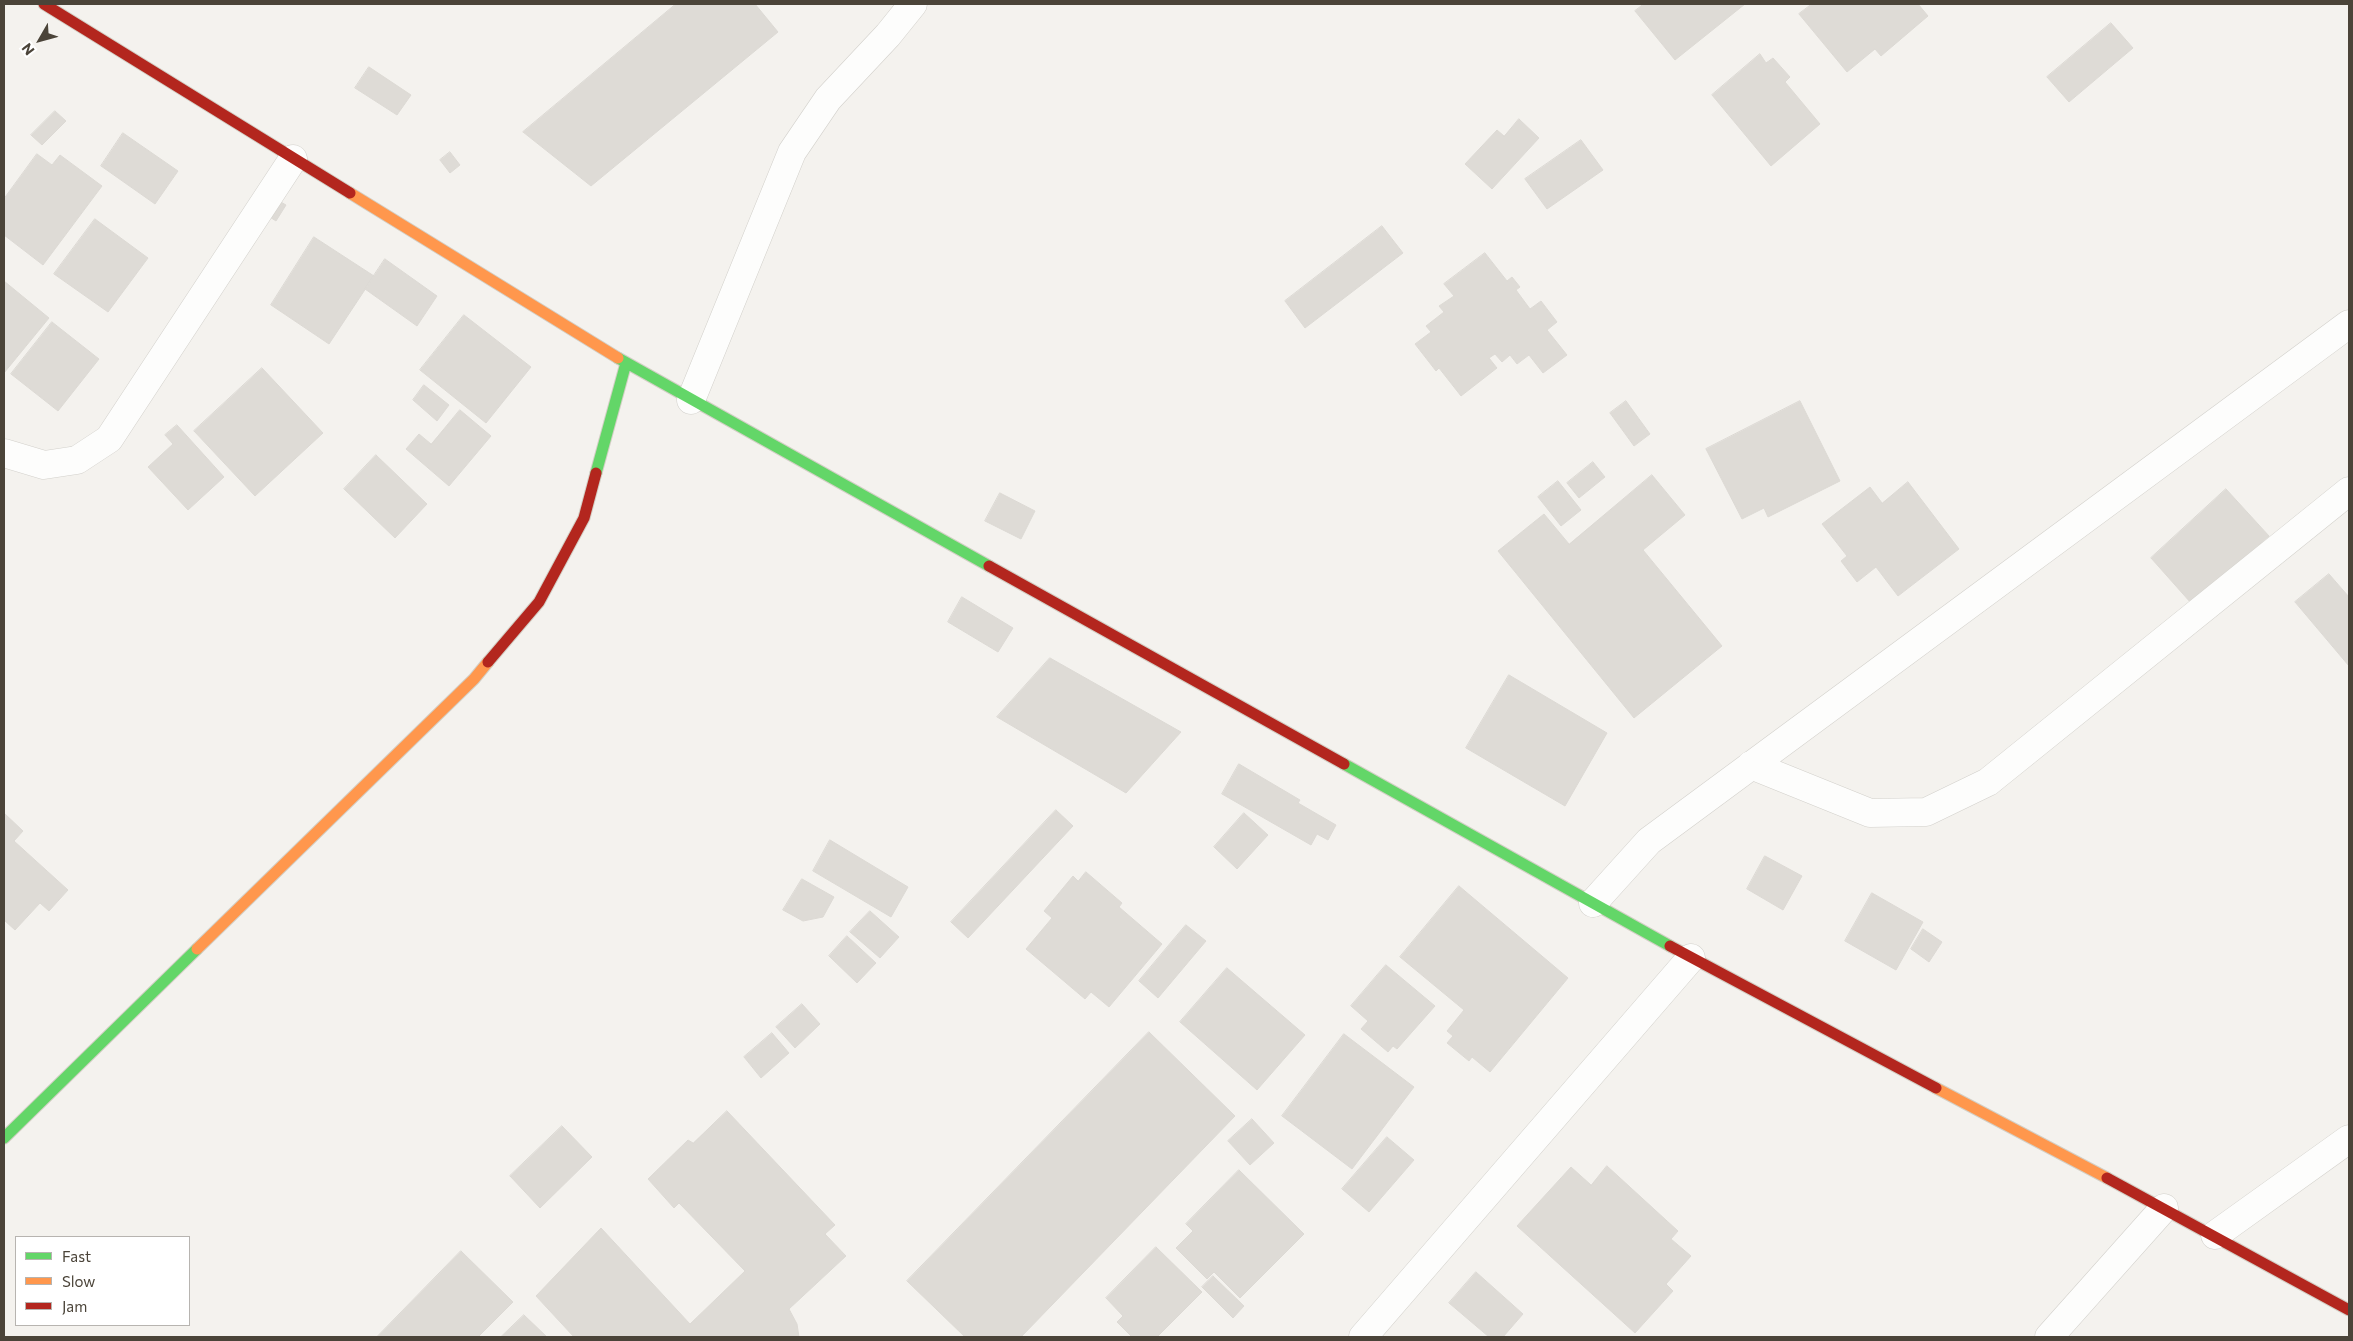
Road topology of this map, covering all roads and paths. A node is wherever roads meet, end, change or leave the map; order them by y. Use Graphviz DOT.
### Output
graph roads {
  1 [pos="44,4"];
  2 [pos="913,4"];
  3 [pos="293,159"];
  4 [pos="2349,324"];
  5 [pos="626,362"];
  6 [pos="691,400"];
  7 [pos="4,453"];
  8 [pos="2349,491"];
  9 [pos="1751,765"];
  10 [pos="1593,903"];
  11 [pos="1691,958"];
  12 [pos="4,1138"];
  13 [pos="2349,1139"];
  14 [pos="2164,1208"];
  15 [pos="2215,1235"];
  16 [pos="2349,1310"];
  17 [pos="1363,1337"];
  18 [pos="2049,1337"];
  1 -- 3 [label="street"];
  2 -- 6 [label="street"];
  3 -- 5 [label="street"];
  3 -- 7 [label="street"];
  4 -- 9 [label="street"];
  5 -- 6 [label="street"];
  5 -- 12 [label="street"];
  6 -- 10 [label="street"];
  8 -- 9 [label="street"];
  9 -- 10 [label="street"];
  10 -- 11 [label="street"];
  11 -- 14 [label="street"];
  11 -- 17 [label="street"];
  13 -- 15 [label="street"];
  14 -- 15 [label="street"];
  14 -- 18 [label="street"];
  15 -- 16 [label="street"];
}
